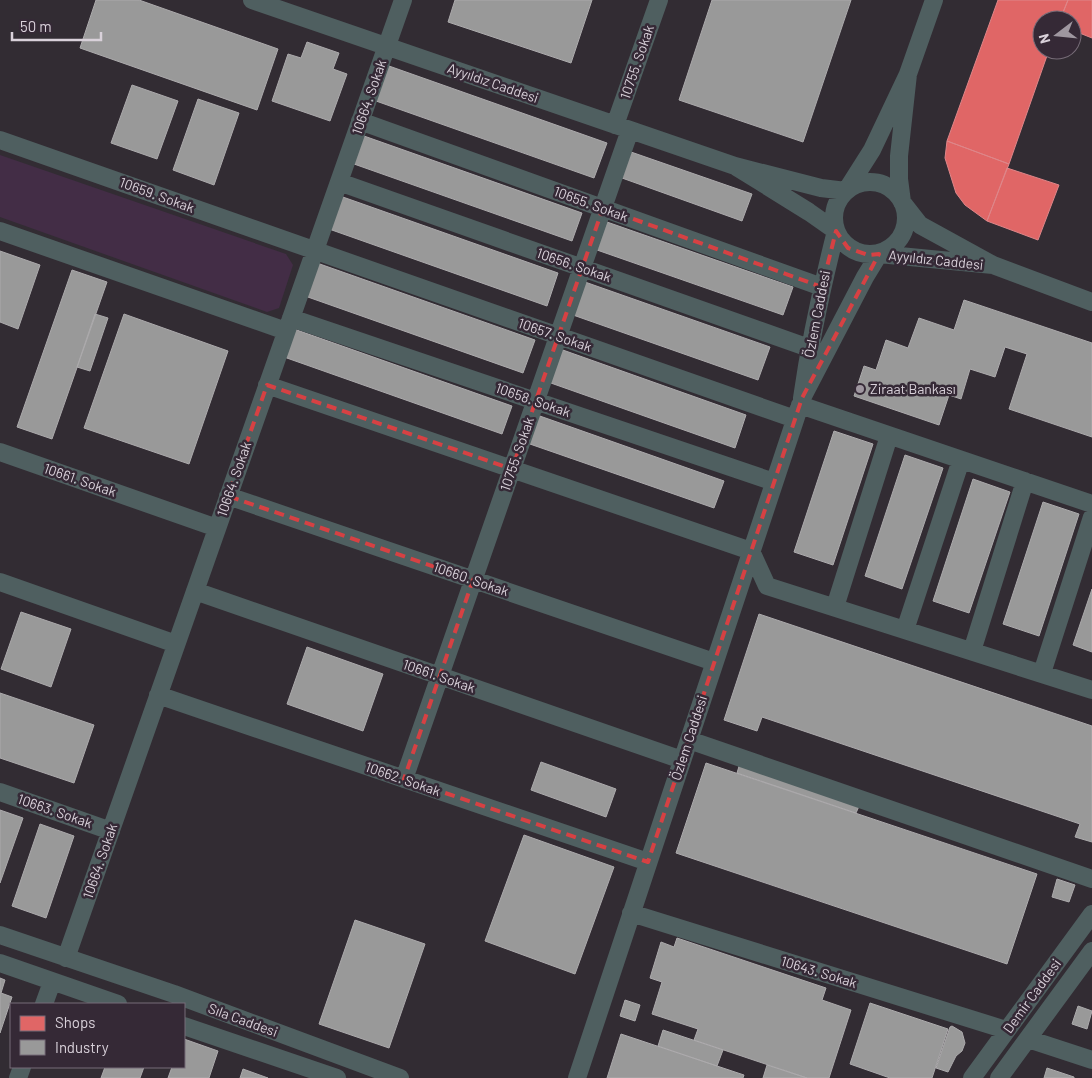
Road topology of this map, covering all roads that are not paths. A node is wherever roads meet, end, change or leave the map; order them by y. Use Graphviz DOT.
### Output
graph roads {
  1 [pos="252,0"];
  2 [pos="403,0"];
  3 [pos="659,0"];
  4 [pos="934,0"];
  5 [pos="386,46"];
  6 [pos="908,74"];
  7 [pos="360,121"];
  8 [pos="623,128"];
  9 [pos="0,140"];
  10 [pos="735,166"];
  11 [pos="338,182"];
  12 [pos="846,191"];
  13 [pos="902,202"];
  14 [pos="603,208"];
  15 [pos="0,231"];
  16 [pos="836,231"];
  17 [pos="314,251"];
  18 [pos="879,254"];
  19 [pos="993,265"];
  20 [pos="582,268"];
  21 [pos="822,287"];
  22 [pos="1092,302"];
  23 [pos="288,325"];
  24 [pos="558,336"];
  25 [pos="809,348"];
  26 [pos="267,386"];
  27 [pos="536,401"];
  28 [pos="799,408"];
  29 [pos="889,436"];
  30 [pos="0,452"];
  31 [pos="961,460"];
  32 [pos="512,469"];
  33 [pos="1025,481"];
  34 [pos="774,482"];
  35 [pos="228,496"];
  36 [pos="1092,504"];
  37 [pos="1092,517"];
  38 [pos="217,528"];
  39 [pos="752,551"];
  40 [pos="473,580"];
  41 [pos="0,582"];
  42 [pos="195,591"];
  43 [pos="835,607"];
  44 [pos="906,630"];
  45 [pos="176,644"];
  46 [pos="972,651"];
  47 [pos="714,662"];
  48 [pos="1042,674"];
  49 [pos="440,676"];
  50 [pos="1092,690"];
  51 [pos="158,695"];
  52 [pos="689,740"];
  53 [pos="682,760"];
  54 [pos="404,779"];
  55 [pos="0,792"];
  56 [pos="110,830"];
  57 [pos="648,862"];
  58 [pos="1092,879"];
  59 [pos="632,913"];
  60 [pos="1092,914"];
  61 [pos="0,935"];
  62 [pos="1092,951"];
  63 [pos="66,958"];
  64 [pos="0,963"];
  65 [pos="52,982"];
  66 [pos="44,1003"];
  67 [pos="115,1003"];
  68 [pos="185,1026"];
  69 [pos="1006,1030"];
  70 [pos="1028,1039"];
  71 [pos="1092,1060"];
  72 [pos="337,1078"];
  73 [pos="400,1078"];
  74 [pos="577,1078"];
  75 [pos="972,1078"];
  76 [pos="999,1078"];
  1 -- 5 [label="street, Ayyıldız Caddesi"];
  2 -- 5 [label="street, 10664. Sokak"];
  3 -- 8 [label="street, 10755. Sokak"];
  4 -- 6 [label="street"];
  5 -- 7 [label="street, 10664. Sokak"];
  5 -- 8 [label="street, Ayyıldız Caddesi"];
  6 -- 12 [label="street"];
  6 -- 13 [label="street"];
  7 -- 11 [label="street, 10664. Sokak"];
  7 -- 14 [label="street, 10655. Sokak"];
  8 -- 10 [label="street, Ayyıldız Caddesi"];
  8 -- 14 [label="street, 10755. Sokak"];
  9 -- 17 [label="street, 10659. Sokak"];
  10 -- 12 [label="street, Ayyıldız Caddesi"];
  10 -- 16 [label="street, Ayyıldız Caddesi"];
  11 -- 17 [label="street, 10664. Sokak"];
  11 -- 20 [label="street, 10656. Sokak"];
  12 -- 13 [label="street"];
  12 -- 16 [label="street"];
  13 -- 18 [label="street"];
  13 -- 19 [label="street, Ayyıldız Caddesi"];
  14 -- 20 [label="street, 10755. Sokak"];
  14 -- 21 [label="street, 10655. Sokak"];
  15 -- 23 [label="street"];
  16 -- 18 [label="street"];
  16 -- 21 [label="street, Özlem Caddesi"];
  17 -- 23 [label="street, 10664. Sokak"];
  17 -- 24 [label="street, 10657. Sokak"];
  18 -- 19 [label="street, Ayyıldız Caddesi"];
  18 -- 28 [label="street, Özlem Caddesi"];
  19 -- 22 [label="street, Ayyıldız Caddesi"];
  20 -- 24 [label="street, 10755. Sokak"];
  20 -- 25 [label="street, 10656. Sokak"];
  21 -- 25 [label="street, Özlem Caddesi"];
  23 -- 26 [label="street, 10664. Sokak"];
  23 -- 27 [label="street, 10658. Sokak"];
  24 -- 27 [label="street, 10755. Sokak"];
  24 -- 28 [label="street, 10657. Sokak"];
  25 -- 28 [label="street, Özlem Caddesi"];
  26 -- 32 [label="street"];
  26 -- 35 [label="street, 10664. Sokak"];
  27 -- 32 [label="street, 10755. Sokak"];
  27 -- 34 [label="street, 10658. Sokak"];
  28 -- 29 [label="street, 10657. Sokak"];
  28 -- 34 [label="street, Özlem Caddesi"];
  29 -- 31 [label="street, 10657. Sokak"];
  29 -- 43 [label="street"];
  30 -- 38 [label="street, 10661. Sokak"];
  31 -- 33 [label="street, 10657. Sokak"];
  31 -- 44 [label="street"];
  32 -- 39 [label="street"];
  32 -- 40 [label="street, 10755. Sokak"];
  33 -- 36 [label="street, 10657. Sokak"];
  33 -- 46 [label="street"];
  34 -- 39 [label="street, Özlem Caddesi"];
  35 -- 38 [label="street, 10664. Sokak"];
  35 -- 40 [label="street, 10660. Sokak"];
  37 -- 48 [label="street"];
  38 -- 42 [label="street, 10664. Sokak"];
  39 -- 43 [label="street"];
  39 -- 47 [label="street, Özlem Caddesi"];
  40 -- 47 [label="street, 10660. Sokak"];
  40 -- 49 [label="street, 10755. Sokak"];
  41 -- 45 [label="street"];
  42 -- 45 [label="street, 10664. Sokak"];
  42 -- 49 [label="street, 10661. Sokak"];
  43 -- 44 [label="street"];
  44 -- 46 [label="street"];
  45 -- 51 [label="street, 10664. Sokak"];
  46 -- 48 [label="street"];
  47 -- 52 [label="street, Özlem Caddesi"];
  48 -- 50 [label="street"];
  49 -- 53 [label="street, 10661. Sokak"];
  49 -- 54 [label="street, 10755. Sokak"];
  51 -- 54 [label="street, 10662. Sokak"];
  51 -- 56 [label="street, 10664. Sokak"];
  52 -- 53 [label="street, Özlem Caddesi"];
  52 -- 58 [label="street"];
  53 -- 57 [label="street, Özlem Caddesi"];
  54 -- 57 [label="street, 10662. Sokak"];
  55 -- 56 [label="street, 10663. Sokak"];
  56 -- 63 [label="street, 10664. Sokak"];
  57 -- 59 [label="street, Özlem Caddesi"];
  59 -- 69 [label="street, 10643. Sokak"];
  59 -- 74 [label="street, Özlem Caddesi"];
  60 -- 69 [label="street, Demir Caddesi"];
  61 -- 63 [label="street, Sıla Caddesi"];
  62 -- 70 [label="street, Demir Caddesi"];
  63 -- 73 [label="street, Sıla Caddesi"];
  64 -- 65 [label="street"];
  65 -- 66 [label="street"];
  65 -- 67 [label="street"];
  68 -- 72 [label="street"];
  69 -- 75 [label="street, Demir Caddesi"];
  70 -- 71 [label="street"];
  70 -- 76 [label="street, Demir Caddesi"];
}
